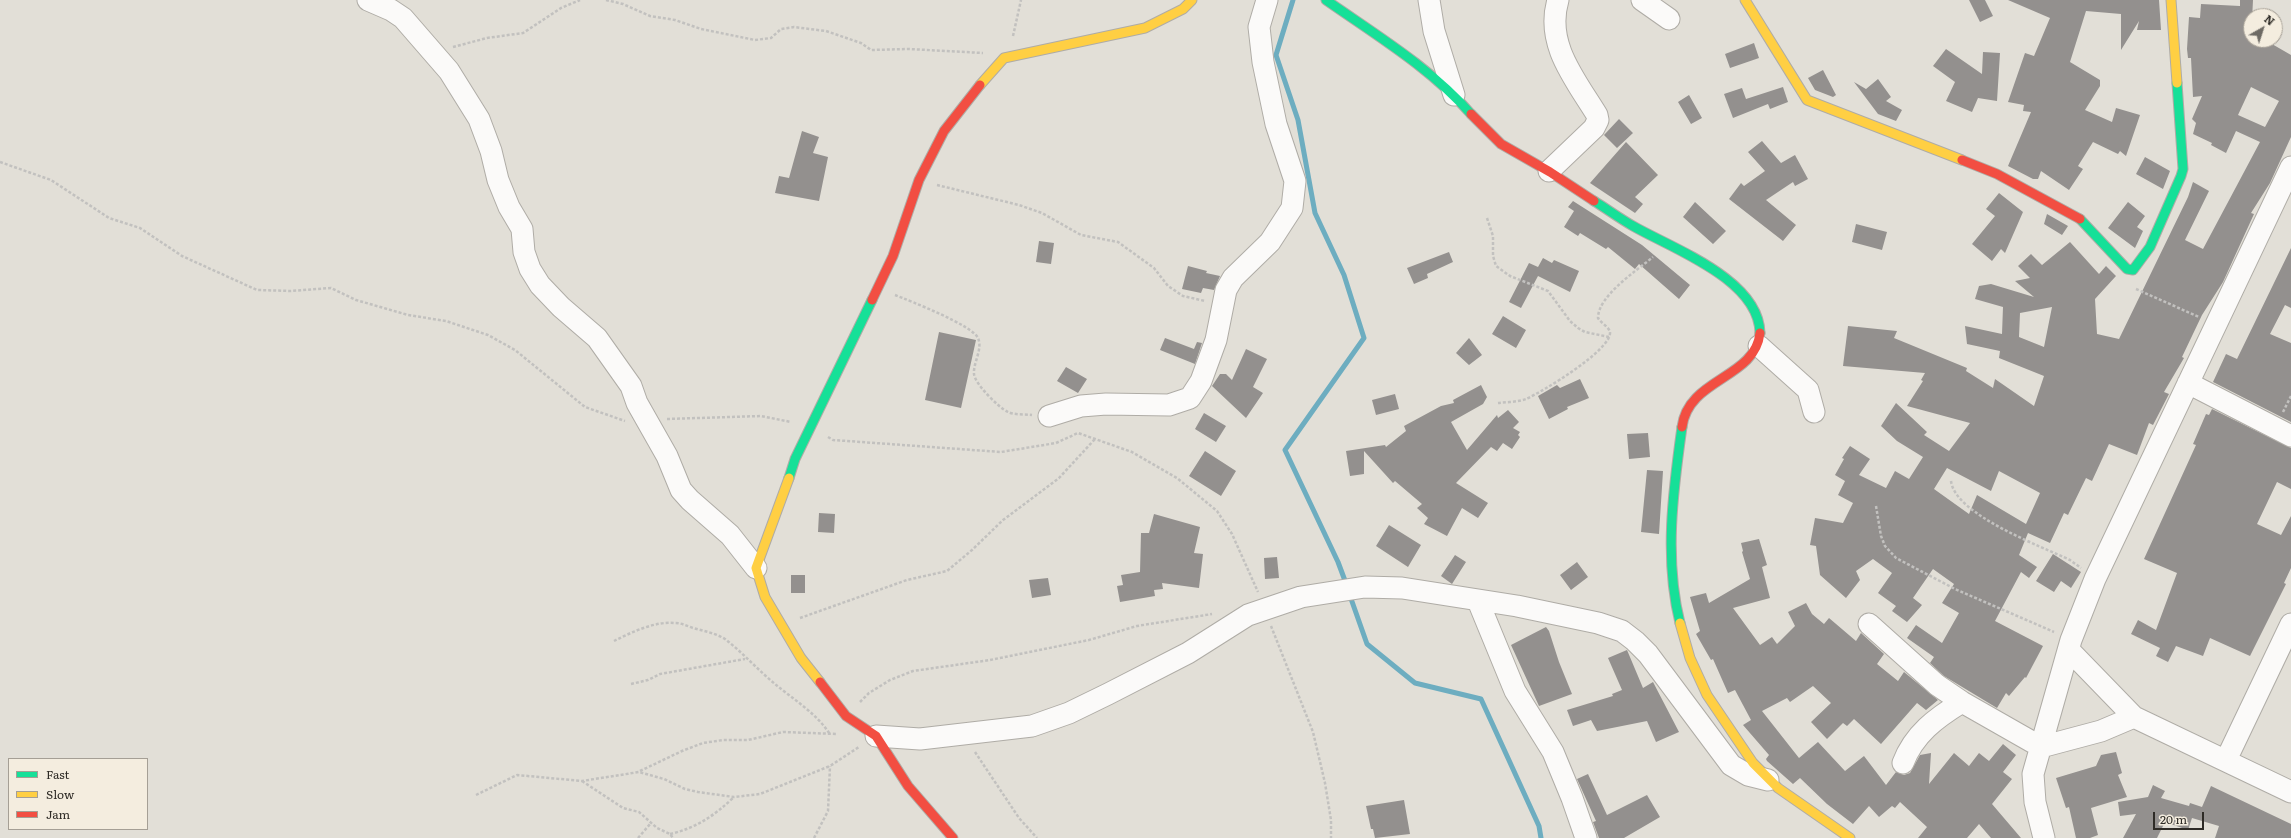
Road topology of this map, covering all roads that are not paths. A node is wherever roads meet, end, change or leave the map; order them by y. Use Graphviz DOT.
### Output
graph roads {
  1 [pos="368,0"];
  2 [pos="1192,0"];
  3 [pos="1267,0"];
  4 [pos="1326,0"];
  5 [pos="1429,0"];
  6 [pos="1558,0"];
  7 [pos="1642,0"];
  8 [pos="1745,0"];
  9 [pos="2171,0"];
  10 [pos="1669,19"];
  11 [pos="1454,95"];
  12 [pos="2291,168"];
  13 [pos="1548,171"];
  14 [pos="1759,346"];
  15 [pos="2188,383"];
  16 [pos="1814,412"];
  17 [pos="1049,416"];
  18 [pos="2291,436"];
  19 [pos="756,568"];
  20 [pos="1478,601"];
  21 [pos="1869,624"];
  22 [pos="2291,624"];
  23 [pos="2070,645"];
  24 [pos="1962,702"];
  25 [pos="2134,717"];
  26 [pos="876,736"];
  27 [pos="2041,747"];
  28 [pos="2226,760"];
  29 [pos="1903,763"];
  30 [pos="1768,780"];
  31 [pos="2291,792"];
  32 [pos="953,838"];
  33 [pos="1586,838"];
  34 [pos="1850,838"];
  35 [pos="2044,838"];
  1 -- 19 [label="street"];
  2 -- 19 [label="street"];
  3 -- 17 [label="street"];
  4 -- 11 [label="street"];
  5 -- 11 [label="street"];
  6 -- 13 [label="street"];
  7 -- 10 [label="street"];
  8 -- 9 [label="street"];
  11 -- 13 [label="street"];
  12 -- 15 [label="street"];
  13 -- 14 [label="street"];
  14 -- 16 [label="street"];
  14 -- 30 [label="street"];
  15 -- 18 [label="street"];
  15 -- 23 [label="street"];
  19 -- 26 [label="street"];
  20 -- 26 [label="street"];
  20 -- 30 [label="street"];
  20 -- 33 [label="street"];
  21 -- 24 [label="street"];
  22 -- 28 [label="street"];
  23 -- 25 [label="street"];
  23 -- 27 [label="street"];
  24 -- 27 [label="street"];
  24 -- 29 [label="street"];
  25 -- 27 [label="street"];
  25 -- 28 [label="street"];
  26 -- 32 [label="street"];
  27 -- 35 [label="street"];
  28 -- 31 [label="street"];
  30 -- 34 [label="street"];
}
